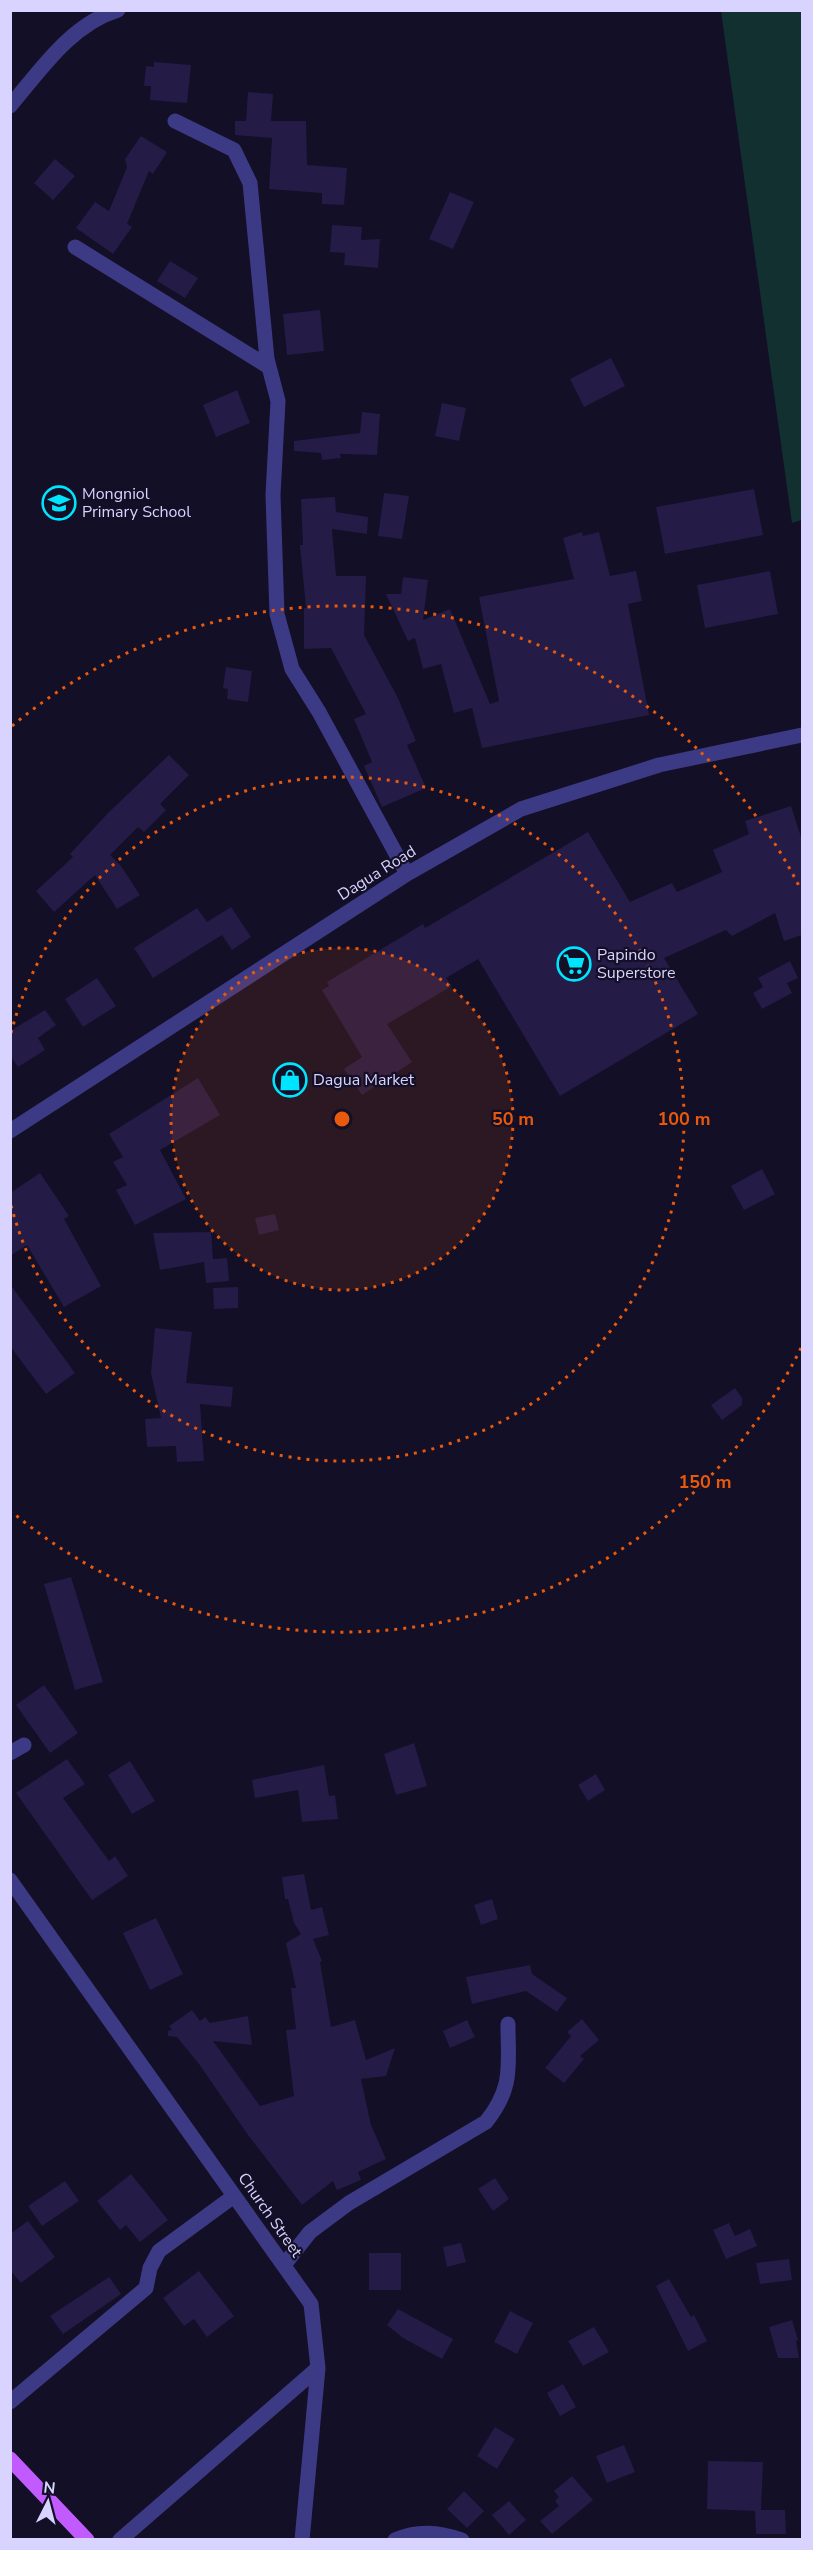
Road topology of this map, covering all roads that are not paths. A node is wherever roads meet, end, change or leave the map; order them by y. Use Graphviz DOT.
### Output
graph roads {
  1 [pos="118,10"];
  2 [pos="10,106"];
  3 [pos="175,122"];
  4 [pos="75,247"];
  5 [pos="269,367"];
  6 [pos="802,735"];
  7 [pos="406,874"];
  8 [pos="10,1131"];
  9 [pos="24,1745"];
  10 [pos="10,1753"];
  11 [pos="10,1880"];
  12 [pos="508,2024"];
  13 [pos="234,2196"];
  14 [pos="284,2265"];
  15 [pos="318,2368"];
  16 [pos="10,2402"];
  17 [pos="10,2459"];
  18 [pos="87,2540"];
  19 [pos="120,2540"];
  20 [pos="302,2540"];
  21 [pos="395,2540"];
  22 [pos="462,2540"];
  1 -- 2 [label="street"];
  3 -- 5 [label="street"];
  4 -- 5 [label="street"];
  5 -- 7 [label="street"];
  6 -- 7 [label="street, Dagua Road"];
  7 -- 8 [label="street, Dagua Road"];
  9 -- 10 [label="street"];
  11 -- 13 [label="street, Church Street"];
  12 -- 14 [label="street"];
  13 -- 14 [label="street, Church Street"];
  13 -- 16 [label="street"];
  14 -- 15 [label="street, Church Street"];
  15 -- 19 [label="street"];
  15 -- 20 [label="street, Church Street"];
  17 -- 18 [label="main road"];
  21 -- 22 [label="street"];
}
